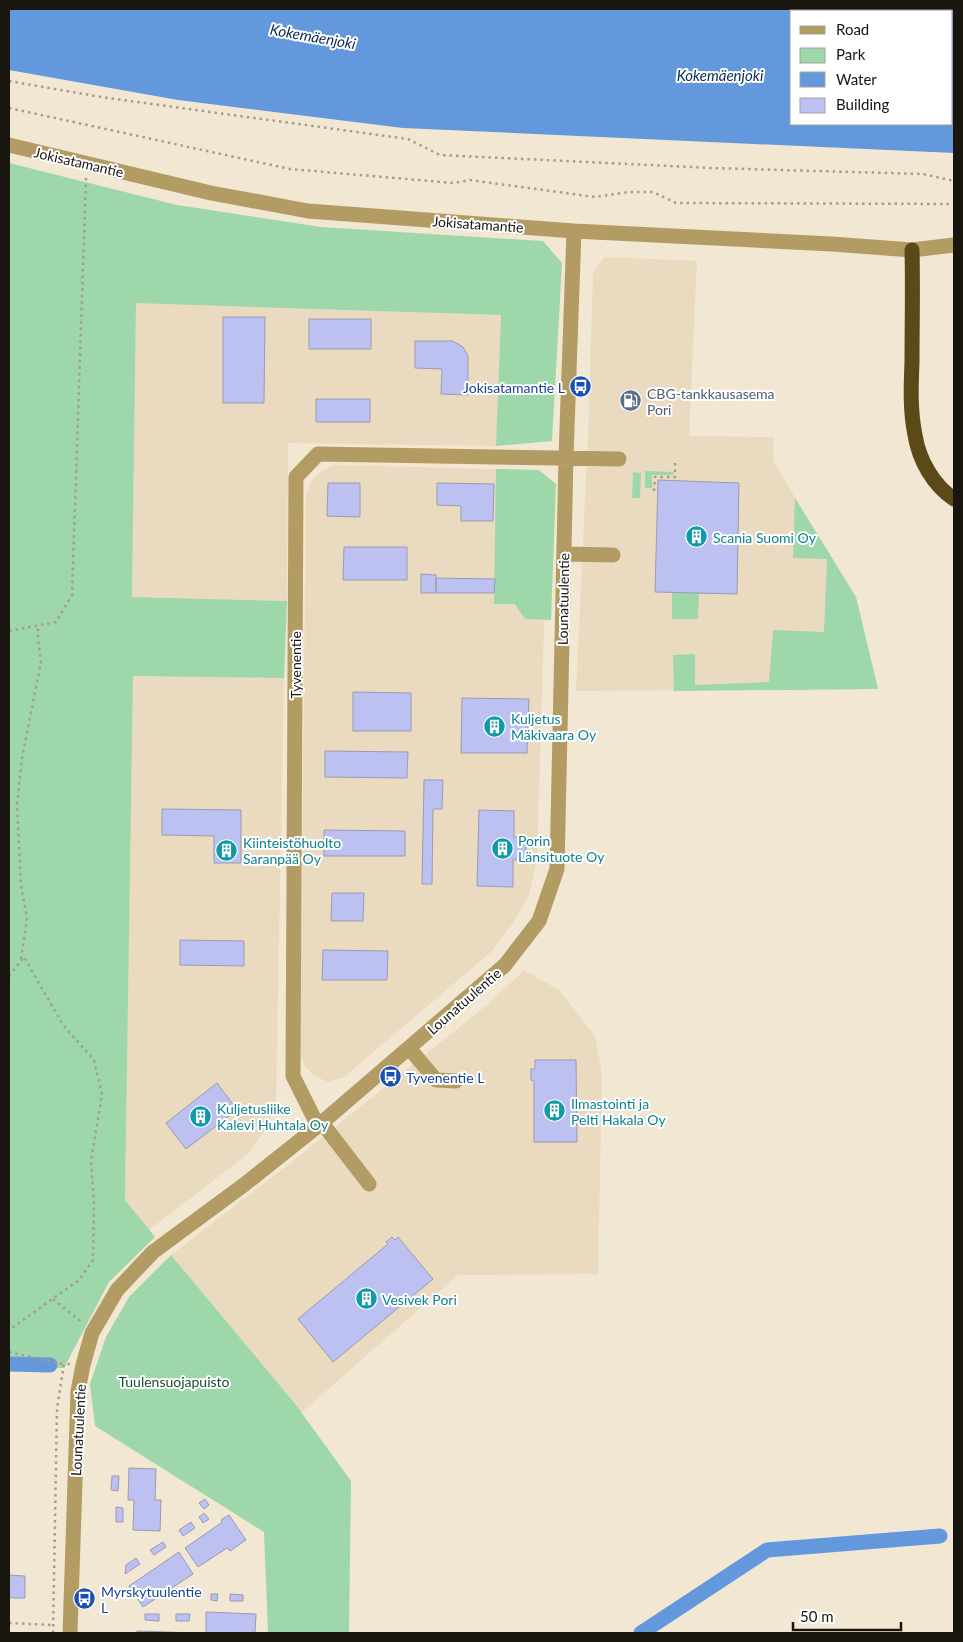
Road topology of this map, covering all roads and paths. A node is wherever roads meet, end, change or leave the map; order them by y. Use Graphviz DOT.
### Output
graph roads {
  1 [pos="9,81"];
  2 [pos="9,108"];
  3 [pos="9,145"];
  4 [pos="86,163"];
  5 [pos="954,181"];
  6 [pos="954,204"];
  7 [pos="574,231"];
  8 [pos="954,245"];
  9 [pos="912,250"];
  10 [pos="566,457"];
  11 [pos="618,459"];
  12 [pos="675,460"];
  13 [pos="654,491"];
  14 [pos="954,499"];
  15 [pos="564,554"];
  16 [pos="613,555"];
  17 [pos="38,625"];
  18 [pos="9,631"];
  19 [pos="21,960"];
  20 [pos="9,976"];
  21 [pos="409,1048"];
  22 [pos="456,1081"];
  23 [pos="320,1125"];
  24 [pos="369,1184"];
  25 [pos="53,1298"];
  26 [pos="96,1326"];
  27 [pos="9,1330"];
  28 [pos="9,1352"];
  29 [pos="64,1364"];
  30 [pos="83,1365"];
  31 [pos="9,1623"];
  32 [pos="53,1625"];
  33 [pos="53,1633"];
  34 [pos="70,1633"];
  1 -- 5 [label="path"];
  2 -- 6 [label="path"];
  3 -- 4 [label="street, Jokisatamantie"];
  4 -- 7 [label="street, Jokisatamantie"];
  4 -- 17 [label="path"];
  7 -- 9 [label="street, Jokisatamantie"];
  7 -- 10 [label="street, Lounatuulentie"];
  8 -- 9 [label="street, Jokisatamantie"];
  9 -- 14 [label="highway"];
  10 -- 11 [label="street, Tyvenentie"];
  10 -- 15 [label="street, Lounatuulentie"];
  10 -- 23 [label="street, Tyvenentie"];
  12 -- 13 [label="path"];
  15 -- 16 [label="street"];
  15 -- 21 [label="street, Lounatuulentie"];
  17 -- 18 [label="path"];
  17 -- 19 [label="path"];
  19 -- 20 [label="path"];
  19 -- 25 [label="path"];
  21 -- 22 [label="street"];
  21 -- 23 [label="street, Lounatuulentie"];
  23 -- 24 [label="street, Tyvenentie"];
  23 -- 26 [label="street, Lounatuulentie"];
  25 -- 26 [label="path"];
  25 -- 27 [label="path"];
  26 -- 30 [label="street, Lounatuulentie"];
  28 -- 29 [label="path"];
  29 -- 30 [label="path"];
  29 -- 32 [label="path"];
  30 -- 34 [label="street, Lounatuulentie"];
  31 -- 32 [label="path"];
  32 -- 33 [label="path"];
}
